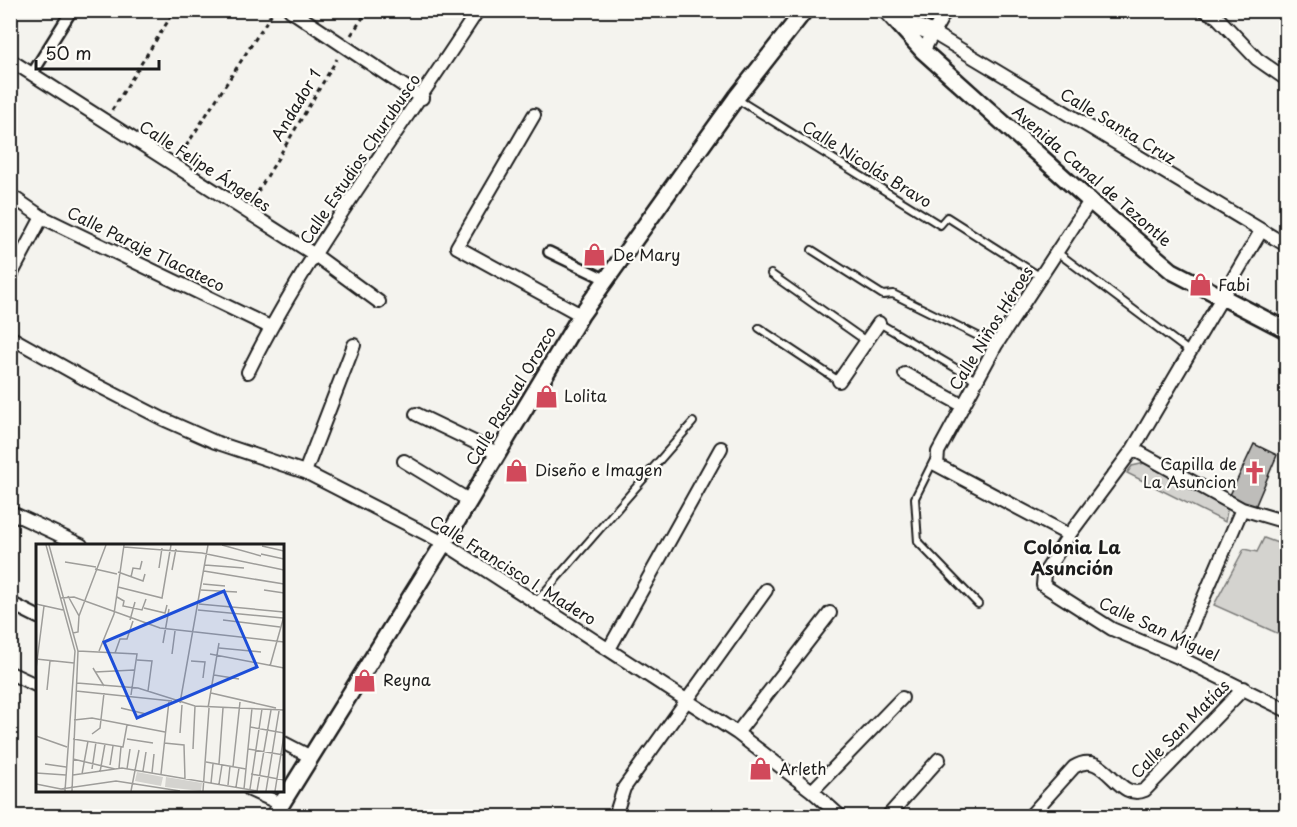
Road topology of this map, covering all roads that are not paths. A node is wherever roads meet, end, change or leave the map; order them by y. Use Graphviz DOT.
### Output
graph roads {
  1 [pos="72,10"];
  2 [pos="290,10"];
  3 [pos="478,10"];
  4 [pos="805,10"];
  5 [pos="946,10"];
  6 [pos="1204,10"];
  7 [pos="1280,10"];
  8 [pos="891,15"];
  9 [pos="1287,16"];
  10 [pos="933,33"];
  11 [pos="923,51"];
  12 [pos="10,60"];
  13 [pos="32,74"];
  14 [pos="1287,79"];
  15 [pos="422,98"];
  16 [pos="736,98"];
  17 [pos="534,115"];
  18 [pos="10,195"];
  19 [pos="1090,201"];
  20 [pos="42,218"];
  21 [pos="1261,231"];
  22 [pos="1287,245"];
  23 [pos="812,250"];
  24 [pos="549,252"];
  25 [pos="1058,253"];
  26 [pos="315,255"];
  27 [pos="771,274"];
  28 [pos="10,277"];
  29 [pos="1041,277"];
  30 [pos="607,280"];
  31 [pos="1221,299"];
  32 [pos="380,302"];
  33 [pos="581,315"];
  34 [pos="879,323"];
  35 [pos="270,327"];
  36 [pos="759,327"];
  37 [pos="1287,330"];
  38 [pos="10,337"];
  39 [pos="866,341"];
  40 [pos="354,345"];
  41 [pos="996,345"];
  42 [pos="1190,352"];
  43 [pos="248,372"];
  44 [pos="904,374"];
  45 [pos="976,380"];
  46 [pos="839,381"];
  47 [pos="962,405"];
  48 [pos="416,414"];
  49 [pos="693,422"];
  50 [pos="721,448"];
  51 [pos="1133,450"];
  52 [pos="938,452"];
  53 [pos="497,453"];
  54 [pos="404,461"];
  55 [pos="305,472"];
  56 [pos="470,501"];
  57 [pos="1242,509"];
  58 [pos="10,512"];
  59 [pos="1287,522"];
  60 [pos="1069,536"];
  61 [pos="444,543"];
  62 [pos="79,544"];
  63 [pos="766,590"];
  64 [pos="536,602"];
  65 [pos="10,603"];
  66 [pos="978,604"];
  67 [pos="830,613"];
  68 [pos="36,615"];
  69 [pos="609,650"];
  70 [pos="1178,657"];
  71 [pos="10,673"];
  72 [pos="36,685"];
  73 [pos="1244,688"];
  74 [pos="902,698"];
  75 [pos="688,700"];
  76 [pos="1287,710"];
  77 [pos="737,733"];
  78 [pos="284,743"];
  79 [pos="311,756"];
  80 [pos="939,759"];
  81 [pos="813,790"];
  82 [pos="253,791"];
  83 [pos="277,810"];
  84 [pos="615,816"];
  85 [pos="840,816"];
  86 [pos="888,816"];
  87 [pos="1030,816"];
  1 -- 13 [label="street"];
  2 -- 15 [label="street"];
  3 -- 15 [label="street, Calle Estudios Churubusco"];
  4 -- 16 [label="street, Calle Pascual Orozco"];
  5 -- 10 [label="street"];
  6 -- 14 [label="street"];
  7 -- 9 [label="lane"];
  8 -- 10 [label="street, Avenida Canal de Tezontle"];
  8 -- 11 [label="street, Avenida Canal de Tezontle"];
  10 -- 11 [label="street"];
  10 -- 21 [label="street, Calle Santa Cruz"];
  11 -- 19 [label="street, Avenida Canal de Tezontle"];
  12 -- 13 [label="street, Calle Felipe Ángeles"];
  13 -- 26 [label="street, Calle Felipe Ángeles"];
  15 -- 26 [label="street, Calle Estudios Churubusco"];
  16 -- 29 [label="lane, Calle Nicolás Bravo"];
  16 -- 30 [label="street, Calle Pascual Orozco"];
  17 -- 33 [label="street"];
  18 -- 20 [label="street, Calle Paraje Tlacateco"];
  19 -- 25 [label="street, Calle Niños Héroes"];
  19 -- 31 [label="street, Avenida Canal de Tezontle"];
  20 -- 28 [label="street"];
  20 -- 35 [label="street, Calle Paraje Tlacateco"];
  21 -- 22 [label="street, Calle Santa Cruz"];
  21 -- 31 [label="street"];
  23 -- 41 [label="lane"];
  24 -- 30 [label="street"];
  25 -- 29 [label="street, Calle Niños Héroes"];
  25 -- 42 [label="lane"];
  26 -- 32 [label="street, Calle Felipe Ángeles"];
  26 -- 35 [label="street, Calle Estudios Churubusco"];
  27 -- 39 [label="lane"];
  29 -- 41 [label="street, Calle Niños Héroes"];
  30 -- 33 [label="street, Calle Pascual Orozco"];
  31 -- 37 [label="street, Avenida Canal de Tezontle"];
  31 -- 42 [label="street"];
  33 -- 53 [label="street, Calle Pascual Orozco"];
  34 -- 39 [label="street"];
  34 -- 45 [label="lane"];
  35 -- 43 [label="street, Calle Estudios Churubusco"];
  36 -- 46 [label="lane"];
  38 -- 55 [label="street, Calle Francisco I. Madero"];
  39 -- 46 [label="street"];
  40 -- 55 [label="street"];
  41 -- 45 [label="street, Calle Niños Héroes"];
  42 -- 51 [label="street"];
  44 -- 47 [label="street"];
  45 -- 47 [label="street, Calle Niños Héroes"];
  47 -- 52 [label="street, Calle Niños Héroes"];
  48 -- 53 [label="street"];
  49 -- 64 [label="lane"];
  50 -- 69 [label="street"];
  51 -- 57 [label="street"];
  51 -- 60 [label="street"];
  52 -- 60 [label="street"];
  52 -- 66 [label="lane"];
  53 -- 56 [label="street, Calle Pascual Orozco"];
  54 -- 56 [label="street"];
  55 -- 61 [label="street, Calle Francisco I. Madero"];
  56 -- 61 [label="street, Calle Pascual Orozco"];
  57 -- 59 [label="street"];
  57 -- 70 [label="street"];
  58 -- 62 [label="street"];
  60 -- 70 [label="street, Calle San Miguel"];
  61 -- 64 [label="street, Calle Francisco I. Madero"];
  61 -- 79 [label="street, Calle Pascual Orozco"];
  63 -- 75 [label="street"];
  64 -- 69 [label="street, Calle Francisco I. Madero"];
  65 -- 68 [label="street"];
  67 -- 77 [label="street"];
  69 -- 75 [label="street, Calle Francisco I. Madero"];
  70 -- 73 [label="street, Calle San Miguel"];
  71 -- 72 [label="street"];
  73 -- 76 [label="street, Calle San Miguel"];
  73 -- 87 [label="street, Calle San Matías"];
  74 -- 81 [label="street"];
  75 -- 77 [label="street, Calle Francisco I. Madero"];
  75 -- 84 [label="street"];
  77 -- 81 [label="street, Calle Francisco I. Madero"];
  78 -- 79 [label="street"];
  79 -- 83 [label="street, Calle Pascual Orozco"];
  80 -- 86 [label="street"];
  81 -- 85 [label="street, Calle Francisco I. Madero"];
  82 -- 83 [label="street"];
}
